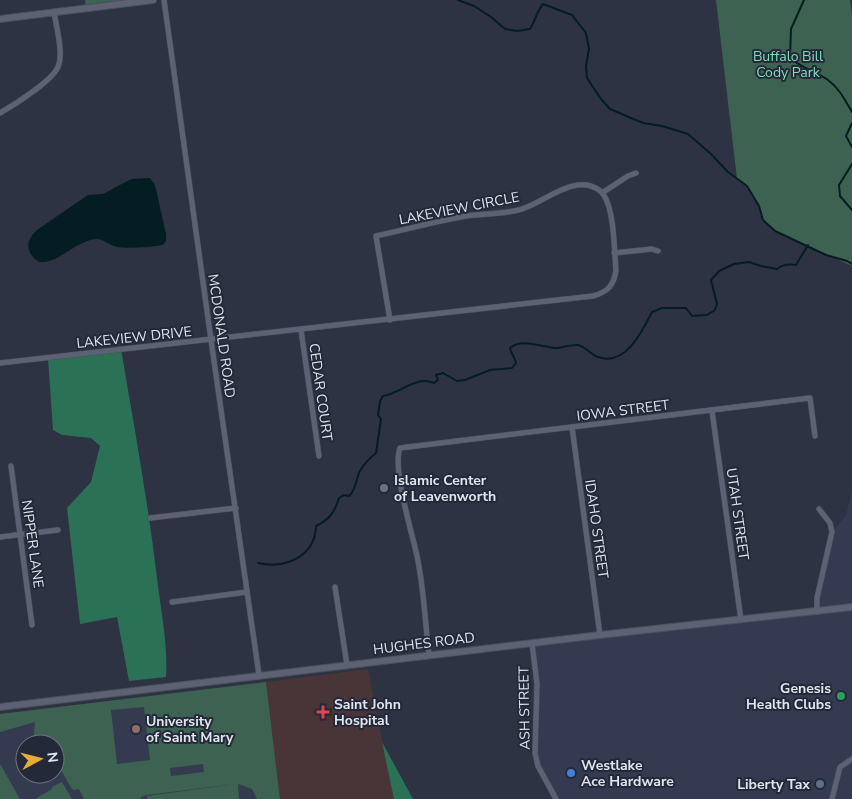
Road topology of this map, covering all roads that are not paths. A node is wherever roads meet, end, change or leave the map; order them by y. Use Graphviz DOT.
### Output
graph roads {
  1 [pos="153,0"];
  2 [pos="164,0"];
  3 [pos="54,12"];
  4 [pos="0,18"];
  5 [pos="0,113"];
  6 [pos="636,173"];
  7 [pos="602,193"];
  8 [pos="658,251"];
  9 [pos="614,253"];
  10 [pos="390,320"];
  11 [pos="301,330"];
  12 [pos="211,340"];
  13 [pos="0,363"];
  14 [pos="712,410"];
  15 [pos="572,427"];
  16 [pos="815,436"];
  17 [pos="319,456"];
  18 [pos="11,466"];
  19 [pos="236,508"];
  20 [pos="818,509"];
  21 [pos="150,518"];
  22 [pos="58,530"];
  23 [pos="20,535"];
  24 [pos="0,537"];
  25 [pos="335,587"];
  26 [pos="247,592"];
  27 [pos="172,602"];
  28 [pos="852,607"];
  29 [pos="817,612"];
  30 [pos="741,620"];
  31 [pos="32,625"];
  32 [pos="600,634"];
  33 [pos="532,643"];
  34 [pos="429,655"];
  35 [pos="347,665"];
  36 [pos="259,675"];
  37 [pos="0,707"];
  38 [pos="852,759"];
  39 [pos="556,799"];
  40 [pos="832,799"];
  1 -- 3 [label="street"];
  2 -- 12 [label="street, MCDONALD ROAD"];
  3 -- 4 [label="street"];
  3 -- 5 [label="street"];
  6 -- 7 [label="street"];
  7 -- 9 [label="street"];
  7 -- 10 [label="street, LAKEVIEW CIRCLE"];
  8 -- 9 [label="street"];
  9 -- 10 [label="street"];
  10 -- 11 [label="street, LAKEVIEW DRIVE"];
  11 -- 12 [label="street, LAKEVIEW DRIVE"];
  11 -- 17 [label="street, CEDAR COURT"];
  12 -- 13 [label="street, LAKEVIEW DRIVE"];
  12 -- 19 [label="street, MCDONALD ROAD"];
  14 -- 15 [label="street, IOWA STREET"];
  14 -- 16 [label="street, IOWA STREET"];
  14 -- 30 [label="street, UTAH STREET"];
  15 -- 32 [label="street, IDAHO STREET"];
  15 -- 34 [label="street, IOWA STREET"];
  18 -- 23 [label="street, NIPPER LANE"];
  19 -- 21 [label="street"];
  19 -- 26 [label="street, MCDONALD ROAD"];
  20 -- 29 [label="street"];
  22 -- 23 [label="street"];
  23 -- 24 [label="street"];
  23 -- 31 [label="street, NIPPER LANE"];
  25 -- 35 [label="street"];
  26 -- 27 [label="street"];
  26 -- 36 [label="street, MCDONALD ROAD"];
  28 -- 29 [label="street, HUGHES ROAD"];
  29 -- 30 [label="street, HUGHES ROAD"];
  30 -- 32 [label="street, HUGHES ROAD"];
  32 -- 33 [label="street, HUGHES ROAD"];
  33 -- 34 [label="street, HUGHES ROAD"];
  33 -- 39 [label="street, ASH STREET"];
  34 -- 35 [label="street, HUGHES ROAD"];
  35 -- 36 [label="street, HUGHES ROAD"];
  36 -- 37 [label="street, HUGHES ROAD"];
  38 -- 40 [label="street"];
}
